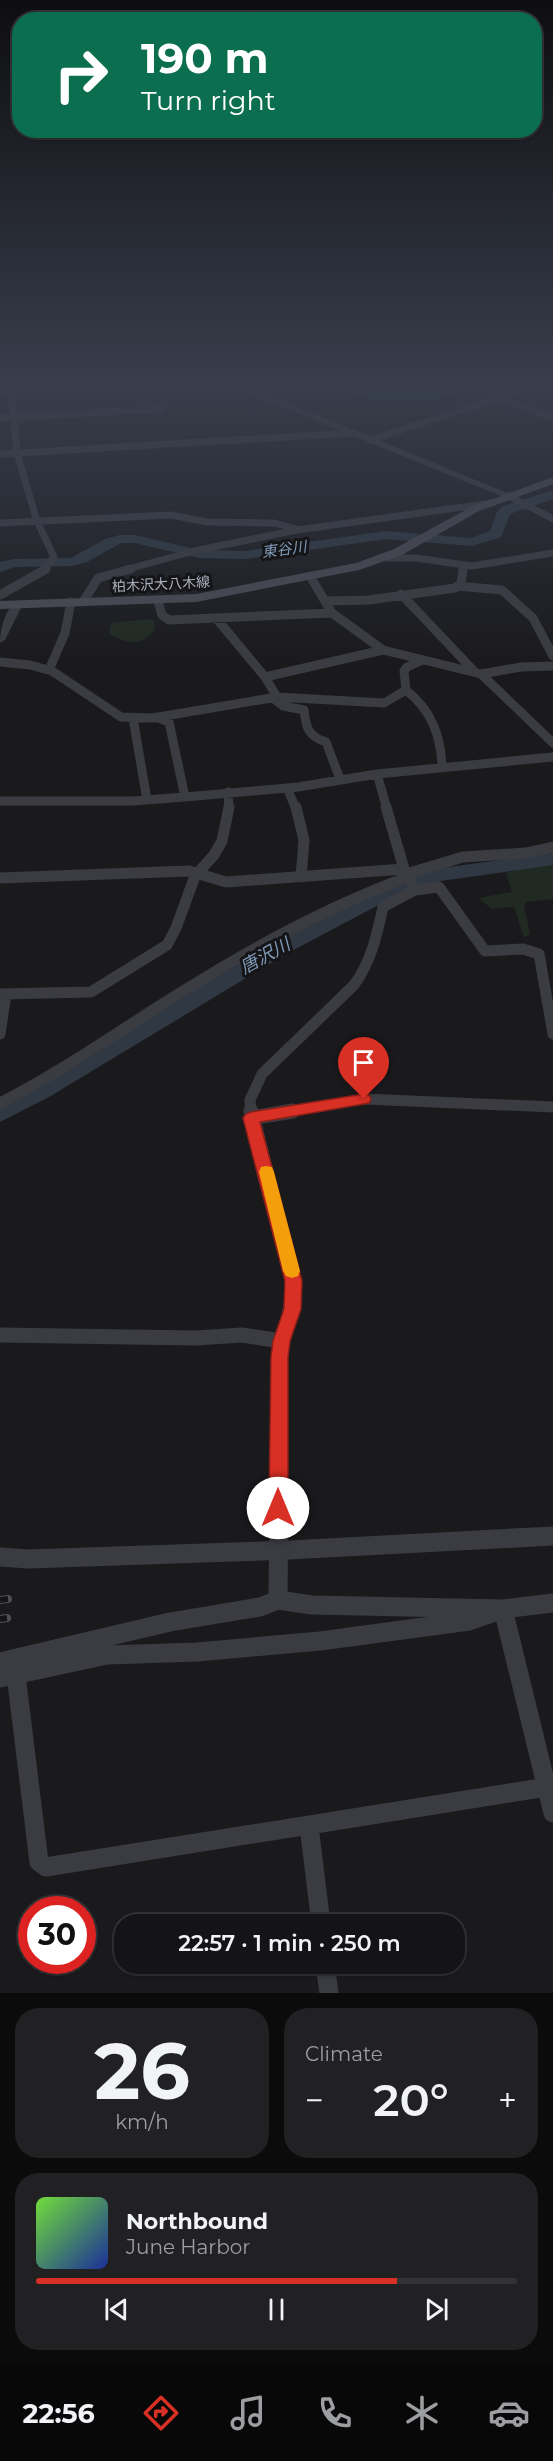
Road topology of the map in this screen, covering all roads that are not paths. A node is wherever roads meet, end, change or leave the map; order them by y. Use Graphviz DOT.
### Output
graph roads {
  1 [pos="24,476"];
  2 [pos="458,476"];
  3 [pos="553,480"];
  4 [pos="514,499"];
  5 [pos="492,503"];
  6 [pos="553,519"];
  7 [pos="36,520"];
  8 [pos="0,523"];
  9 [pos="297,530"];
  10 [pos="553,553"];
  11 [pos="387,558"];
  12 [pos="463,565"];
  13 [pos="310,576"];
  14 [pos="458,586"];
  15 [pos="401,594"];
  16 [pos="0,595"];
  17 [pos="158,601"];
  18 [pos="77,602"];
  19 [pos="327,602"];
  20 [pos="18,604"];
  21 [pos="0,605"];
  22 [pos="332,613"];
  23 [pos="216,618"];
  24 [pos="0,640"];
  25 [pos="383,650"];
  26 [pos="553,656"];
  27 [pos="423,660"];
  28 [pos="0,662"];
  29 [pos="553,666"];
  30 [pos="49,670"];
  31 [pos="478,673"];
  32 [pos="265,677"];
  33 [pos="406,690"];
  34 [pos="275,698"];
  35 [pos="156,717"];
  36 [pos="133,718"];
  37 [pos="553,743"];
  38 [pos="553,757"];
  39 [pos="442,767"];
  40 [pos="377,774"];
  41 [pos="340,779"];
  42 [pos="287,788"];
  43 [pos="228,792"];
  44 [pos="185,797"];
  45 [pos="147,800"];
  46 [pos="0,801"];
  47 [pos="553,847"];
  48 [pos="196,873"];
  49 [pos="301,877"];
  50 [pos="0,878"];
  51 [pos="410,879"];
  52 [pos="3,994"];
  53 [pos="0,1034"];
  54 [pos="553,1034"];
  55 [pos="0,1103"];
  56 [pos="553,1107"];
  57 [pos="251,1118"];
  58 [pos="0,1335"];
  59 [pos="282,1341"];
  60 [pos="553,1536"];
  61 [pos="0,1557"];
  62 [pos="278,1600"];
  63 [pos="553,1603"];
  64 [pos="503,1609"];
  65 [pos="0,1662"];
  66 [pos="8,1677"];
  67 [pos="547,1786"];
  68 [pos="553,1813"];
  69 [pos="309,1826"];
  70 [pos="320,1914"];
  71 [pos="326,1974"];
  72 [pos="329,1993"];
  1 -- 7 [label="street"];
  2 -- 4 [label="street"];
  3 -- 4 [label="main road, 柏木沢大八木線"];
  4 -- 5 [label="main road, 柏木沢大八木線"];
  4 -- 6 [label="street"];
  5 -- 9 [label="street"];
  5 -- 11 [label="main road, 柏木沢大八木線"];
  7 -- 8 [label="street"];
  7 -- 9 [label="street"];
  7 -- 16 [label="street"];
  9 -- 18 [label="street"];
  10 -- 12 [label="street"];
  11 -- 12 [label="street"];
  11 -- 13 [label="main road, 柏木沢大八木線"];
  12 -- 14 [label="street"];
  13 -- 17 [label="main road, 柏木沢大八木線"];
  13 -- 19 [label="street"];
  14 -- 15 [label="street"];
  14 -- 26 [label="street"];
  15 -- 19 [label="street"];
  15 -- 31 [label="street"];
  17 -- 18 [label="main road, 柏木沢大八木線"];
  17 -- 23 [label="street"];
  18 -- 20 [label="main road, 柏木沢大八木線"];
  18 -- 30 [label="street"];
  19 -- 22 [label="street"];
  20 -- 21 [label="main road, 柏木沢大八木線"];
  20 -- 24 [label="street"];
  22 -- 23 [label="street"];
  22 -- 25 [label="street"];
  23 -- 32 [label="street"];
  25 -- 27 [label="street"];
  25 -- 32 [label="street"];
  27 -- 31 [label="street"];
  27 -- 33 [label="street"];
  28 -- 30 [label="street"];
  29 -- 31 [label="street"];
  30 -- 36 [label="street"];
  31 -- 37 [label="street"];
  32 -- 34 [label="street"];
  33 -- 34 [label="street"];
  33 -- 39 [label="street"];
  34 -- 35 [label="street"];
  34 -- 41 [label="street"];
  35 -- 36 [label="street"];
  35 -- 44 [label="street"];
  36 -- 45 [label="street"];
  38 -- 39 [label="street"];
  39 -- 40 [label="street"];
  40 -- 41 [label="street"];
  40 -- 51 [label="street"];
  41 -- 42 [label="street"];
  42 -- 43 [label="street"];
  42 -- 49 [label="street"];
  43 -- 44 [label="street"];
  43 -- 48 [label="street"];
  44 -- 45 [label="street"];
  45 -- 46 [label="street"];
  47 -- 51 [label="street"];
  48 -- 49 [label="street"];
  48 -- 50 [label="street"];
  48 -- 52 [label="street"];
  49 -- 51 [label="street"];
  51 -- 54 [label="street"];
  51 -- 55 [label="street"];
  51 -- 57 [label="street"];
  52 -- 53 [label="street"];
  56 -- 57 [label="street"];
  57 -- 59 [label="street"];
  58 -- 59 [label="street"];
  59 -- 62 [label="street"];
  60 -- 61 [label="street"];
  62 -- 64 [label="street"];
  62 -- 65 [label="street"];
  63 -- 64 [label="street"];
  64 -- 66 [label="street"];
  64 -- 67 [label="street"];
  66 -- 69 [label="street"];
  67 -- 68 [label="street"];
  67 -- 69 [label="street"];
  69 -- 70 [label="street"];
  71 -- 72 [label="street"];
}
